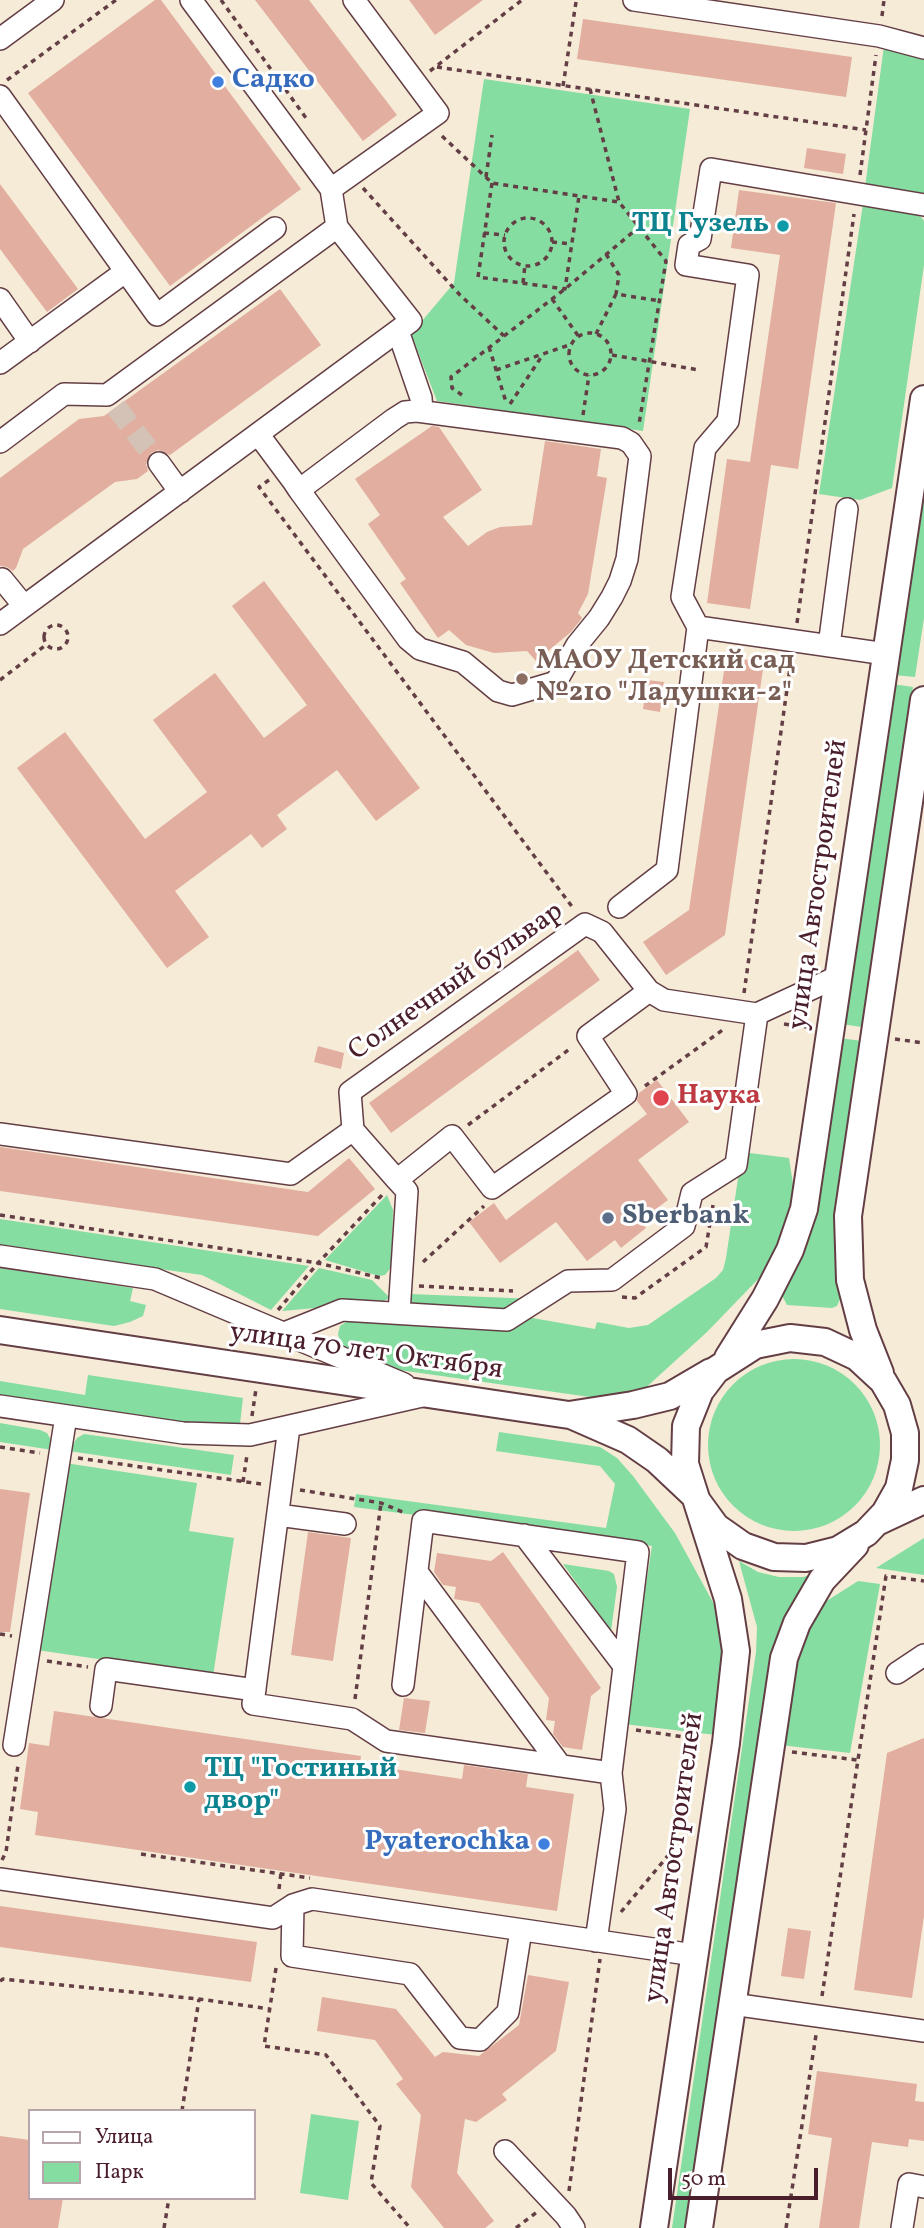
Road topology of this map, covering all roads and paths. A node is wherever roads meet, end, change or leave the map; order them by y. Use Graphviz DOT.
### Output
graph roads {
  1 [pos="52,0"];
  2 [pos="116,0"];
  3 [pos="191,0"];
  4 [pos="221,0"];
  5 [pos="522,0"];
  6 [pos="574,0"];
  7 [pos="634,0"];
  8 [pos="884,0"];
  9 [pos="358,1"];
  10 [pos="764,9"];
  11 [pos="879,36"];
  12 [pos="0,39"];
  13 [pos="924,48"];
  14 [pos="0,85"];
  15 [pos="563,86"];
  16 [pos="590,89"];
  17 [pos="0,96"];
  18 [pos="426,121"];
  19 [pos="311,125"];
  20 [pos="866,130"];
  21 [pos="492,135"];
  22 [pos="350,176"];
  23 [pos="485,177"];
  24 [pos="492,183"];
  25 [pos="331,189"];
  26 [pos="857,193"];
  27 [pos="579,196"];
  28 [pos="619,202"];
  29 [pos="924,205"];
  30 [pos="337,227"];
  31 [pos="639,227"];
  32 [pos="275,228"];
  33 [pos="484,233"];
  34 [pos="505,235"];
  35 [pos="552,242"];
  36 [pos="571,244"];
  37 [pos="606,254"];
  38 [pos="525,265"];
  39 [pos="118,277"];
  40 [pos="523,283"];
  41 [pos="565,289"];
  42 [pos="616,294"];
  43 [pos="0,299"];
  44 [pos="552,299"];
  45 [pos="660,301"];
  46 [pos="398,331"];
  47 [pos="596,334"];
  48 [pos="504,336"];
  49 [pos="579,337"];
  50 [pos="30,342"];
  51 [pos="572,344"];
  52 [pos="489,347"];
  53 [pos="543,354"];
  54 [pos="612,355"];
  55 [pos="650,362"];
  56 [pos="0,363"];
  57 [pos="496,370"];
  58 [pos="699,370"];
  59 [pos="589,376"];
  60 [pos="463,396"];
  61 [pos="496,401"];
  62 [pos="508,403"];
  63 [pos="522,405"];
  64 [pos="923,410"];
  65 [pos="422,411"];
  66 [pos="571,413"];
  67 [pos="583,415"];
  68 [pos="595,417"];
  69 [pos="629,422"];
  70 [pos="258,434"];
  71 [pos="0,442"];
  72 [pos="159,463"];
  73 [pos="284,470"];
  74 [pos="299,490"];
  75 [pos="180,492"];
  76 [pos="847,509"];
  77 [pos="2,579"];
  78 [pos="24,606"];
  79 [pos="0,624"];
  80 [pos="698,627"];
  81 [pos="794,641"];
  82 [pos="47,644"];
  83 [pos="830,646"];
  84 [pos="886,654"];
  85 [pos="0,680"];
  86 [pos="924,700"];
  87 [pos="619,907"];
  88 [pos="585,924"];
  89 [pos="839,976"];
  90 [pos="649,991"];
  91 [pos="749,1013"];
  92 [pos="588,1036"];
  93 [pos="353,1130"];
  94 [pos="0,1134"];
  95 [pos="452,1136"];
  96 [pos="397,1180"];
  97 [pos="0,1256"];
  98 [pos="399,1313"];
  99 [pos="0,1330"];
  100 [pos="273,1330"];
  101 [pos="720,1366"];
  102 [pos="258,1369"];
  103 [pos="883,1381"];
  104 [pos="428,1394"];
  105 [pos="897,1405"];
  106 [pos="0,1406"];
  107 [pos="569,1415"];
  108 [pos="66,1416"];
  109 [pos="289,1427"];
  110 [pos="250,1435"];
  111 [pos="924,1439"];
  112 [pos="0,1447"];
  113 [pos="60,1455"];
  114 [pos="243,1482"];
  115 [pos="282,1487"];
  116 [pos="695,1497"];
  117 [pos="924,1500"];
  118 [pos="381,1503"];
  119 [pos="278,1515"];
  120 [pos="423,1521"];
  121 [pos="345,1524"];
  122 [pos="871,1528"];
  123 [pos="524,1535"];
  124 [pos="417,1573"];
  125 [pos="924,1581"];
  126 [pos="27,1650"];
  127 [pos="924,1655"];
  128 [pos="624,1666"];
  129 [pos="101,1669"];
  130 [pos="897,1673"];
  131 [pos="403,1685"];
  132 [pos="255,1690"];
  133 [pos="101,1706"];
  134 [pos="352,1719"];
  135 [pos="688,1738"];
  136 [pos="14,1745"];
  137 [pos="560,1765"];
  138 [pos="611,1773"];
  139 [pos="141,1854"];
  140 [pos="0,1879"];
  141 [pos="323,1880"];
  142 [pos="293,1905"];
  143 [pos="521,1930"];
  144 [pos="599,1934"];
  145 [pos="694,1955"];
  146 [pos="0,1981"];
  147 [pos="199,1999"];
  148 [pos="732,2004"];
  149 [pos="818,2017"];
  150 [pos="924,2031"];
  151 [pos="182,2109"];
  152 [pos="505,2151"];
  153 [pos="924,2187"];
  154 [pos="169,2200"];
  155 [pos="570,2222"];
  156 [pos="164,2228"];
  157 [pos="410,2228"];
  158 [pos="654,2228"];
  159 [pos="699,2228"];
  160 [pos="786,2228"];
  161 [pos="902,2228"];
  1 -- 12 [label="street"];
  2 -- 14 [label="path"];
  3 -- 25 [label="street"];
  4 -- 19 [label="path"];
  5 -- 15 [label="path"];
  6 -- 15 [label="path"];
  7 -- 10 [label="street"];
  8 -- 11 [label="path"];
  9 -- 18 [label="street"];
  10 -- 11 [label="street"];
  11 -- 13 [label="street"];
  11 -- 20 [label="path"];
  15 -- 16 [label="path"];
  16 -- 20 [label="path"];
  16 -- 28 [label="path"];
  17 -- 32 [label="street"];
  18 -- 22 [label="street"];
  18 -- 23 [label="path"];
  20 -- 26 [label="path"];
  21 -- 23 [label="path"];
  22 -- 25 [label="street"];
  22 -- 48 [label="path"];
  23 -- 24 [label="path"];
  24 -- 27 [label="path"];
  24 -- 33 [label="path"];
  25 -- 30 [label="street"];
  26 -- 29 [label="street"];
  26 -- 80 [label="street"];
  26 -- 81 [label="path"];
  27 -- 28 [label="path"];
  27 -- 36 [label="path"];
  28 -- 31 [label="path"];
  30 -- 46 [label="street"];
  30 -- 71 [label="street"];
  31 -- 37 [label="path"];
  31 -- 45 [label="path"];
  33 -- 34 [label="path"];
  33 -- 40 [label="path"];
  34 -- 35 [label="path"];
  34 -- 38 [label="path"];
  35 -- 36 [label="path"];
  35 -- 38 [label="path"];
  36 -- 41 [label="path"];
  37 -- 41 [label="path"];
  37 -- 42 [label="path"];
  38 -- 40 [label="path"];
  39 -- 50 [label="street"];
  40 -- 41 [label="path"];
  41 -- 44 [label="path"];
  42 -- 45 [label="path"];
  42 -- 47 [label="path"];
  43 -- 50 [label="street"];
  44 -- 48 [label="path"];
  44 -- 49 [label="path"];
  45 -- 55 [label="path"];
  46 -- 65 [label="street"];
  46 -- 70 [label="street"];
  47 -- 49 [label="path"];
  47 -- 54 [label="path"];
  48 -- 52 [label="path"];
  49 -- 51 [label="path"];
  50 -- 56 [label="street"];
  51 -- 53 [label="path"];
  51 -- 59 [label="path"];
  52 -- 57 [label="path"];
  52 -- 60 [label="path"];
  53 -- 57 [label="path"];
  53 -- 62 [label="path"];
  54 -- 55 [label="path"];
  54 -- 59 [label="path"];
  55 -- 58 [label="path"];
  55 -- 69 [label="path"];
  57 -- 62 [label="path"];
  59 -- 67 [label="path"];
  61 -- 62 [label="path"];
  62 -- 63 [label="path"];
  64 -- 84 [label="main road, улица Автостроителей"];
  65 -- 74 [label="street"];
  65 -- 74 [label="street"];
  66 -- 67 [label="path"];
  67 -- 68 [label="path"];
  70 -- 73 [label="street"];
  70 -- 75 [label="street"];
  72 -- 75 [label="street"];
  73 -- 74 [label="street"];
  73 -- 88 [label="path"];
  75 -- 78 [label="street"];
  76 -- 83 [label="street"];
  77 -- 78 [label="street"];
  78 -- 79 [label="street"];
  80 -- 81 [label="street"];
  80 -- 87 [label="street"];
  81 -- 83 [label="street"];
  81 -- 91 [label="path"];
  82 -- 82 [label="path"];
  82 -- 85 [label="path"];
  83 -- 84 [label="street"];
  84 -- 89 [label="main road, улица Автостроителей"];
  86 -- 103 [label="main road"];
  88 -- 90 [label="street, Солнечный бульвар"];
  88 -- 93 [label="street, Солнечный бульвар"];
  89 -- 91 [label="street"];
  89 -- 101 [label="main road, улица Автостроителей"];
  90 -- 91 [label="street"];
  90 -- 92 [label="street"];
  91 -- 98 [label="street"];
  92 -- 95 [label="path"];
  92 -- 95 [label="street"];
  93 -- 94 [label="street"];
  93 -- 96 [label="street"];
  95 -- 96 [label="street"];
  96 -- 98 [label="street"];
  96 -- 100 [label="path"];
  97 -- 100 [label="street"];
  98 -- 100 [label="street"];
  99 -- 102 [label="main road, улица 70 лет Октября"];
  100 -- 104 [label="street"];
  101 -- 103 [label="main road"];
  101 -- 107 [label="main road, улица 70 лет Октября"];
  101 -- 116 [label="main road"];
  102 -- 104 [label="main road, улица 70 лет Октября"];
  102 -- 110 [label="path"];
  103 -- 105 [label="main road"];
  104 -- 107 [label="main road, улица 70 лет Октября"];
  104 -- 109 [label="street"];
  105 -- 111 [label="main road"];
  105 -- 122 [label="main road"];
  106 -- 108 [label="street"];
  107 -- 116 [label="main road"];
  108 -- 110 [label="street"];
  108 -- 113 [label="street"];
  109 -- 110 [label="street"];
  109 -- 115 [label="street"];
  110 -- 114 [label="path"];
  112 -- 113 [label="path"];
  113 -- 114 [label="path"];
  113 -- 126 [label="street"];
  114 -- 115 [label="path"];
  115 -- 118 [label="path"];
  115 -- 119 [label="street"];
  116 -- 122 [label="main road"];
  116 -- 145 [label="main road, улица Автостроителей"];
  117 -- 122 [label="main road"];
  118 -- 120 [label="path"];
  118 -- 134 [label="path"];
  119 -- 121 [label="street"];
  119 -- 132 [label="street"];
  120 -- 123 [label="street"];
  120 -- 124 [label="street"];
  122 -- 148 [label="main road"];
  123 -- 128 [label="street"];
  123 -- 128 [label="street"];
  124 -- 131 [label="street"];
  124 -- 137 [label="street"];
  125 -- 149 [label="path"];
  126 -- 129 [label="path"];
  126 -- 136 [label="street"];
  127 -- 130 [label="street"];
  128 -- 138 [label="street"];
  132 -- 133 [label="street"];
  132 -- 134 [label="street"];
  134 -- 137 [label="street"];
  135 -- 144 [label="path"];
  137 -- 138 [label="street"];
  138 -- 144 [label="street"];
  139 -- 141 [label="path"];
  140 -- 142 [label="street"];
  142 -- 143 [label="street"];
  142 -- 143 [label="street"];
  143 -- 144 [label="street"];
  144 -- 145 [label="street"];
  144 -- 155 [label="path"];
  145 -- 158 [label="main road, улица Автостроителей"];
  146 -- 147 [label="path"];
  147 -- 151 [label="path"];
  147 -- 157 [label="path"];
  148 -- 149 [label="street"];
  148 -- 159 [label="main road"];
  149 -- 150 [label="street"];
  149 -- 160 [label="path"];
  152 -- 155 [label="street"];
  153 -- 161 [label="street"];
  154 -- 156 [label="path"];
}
